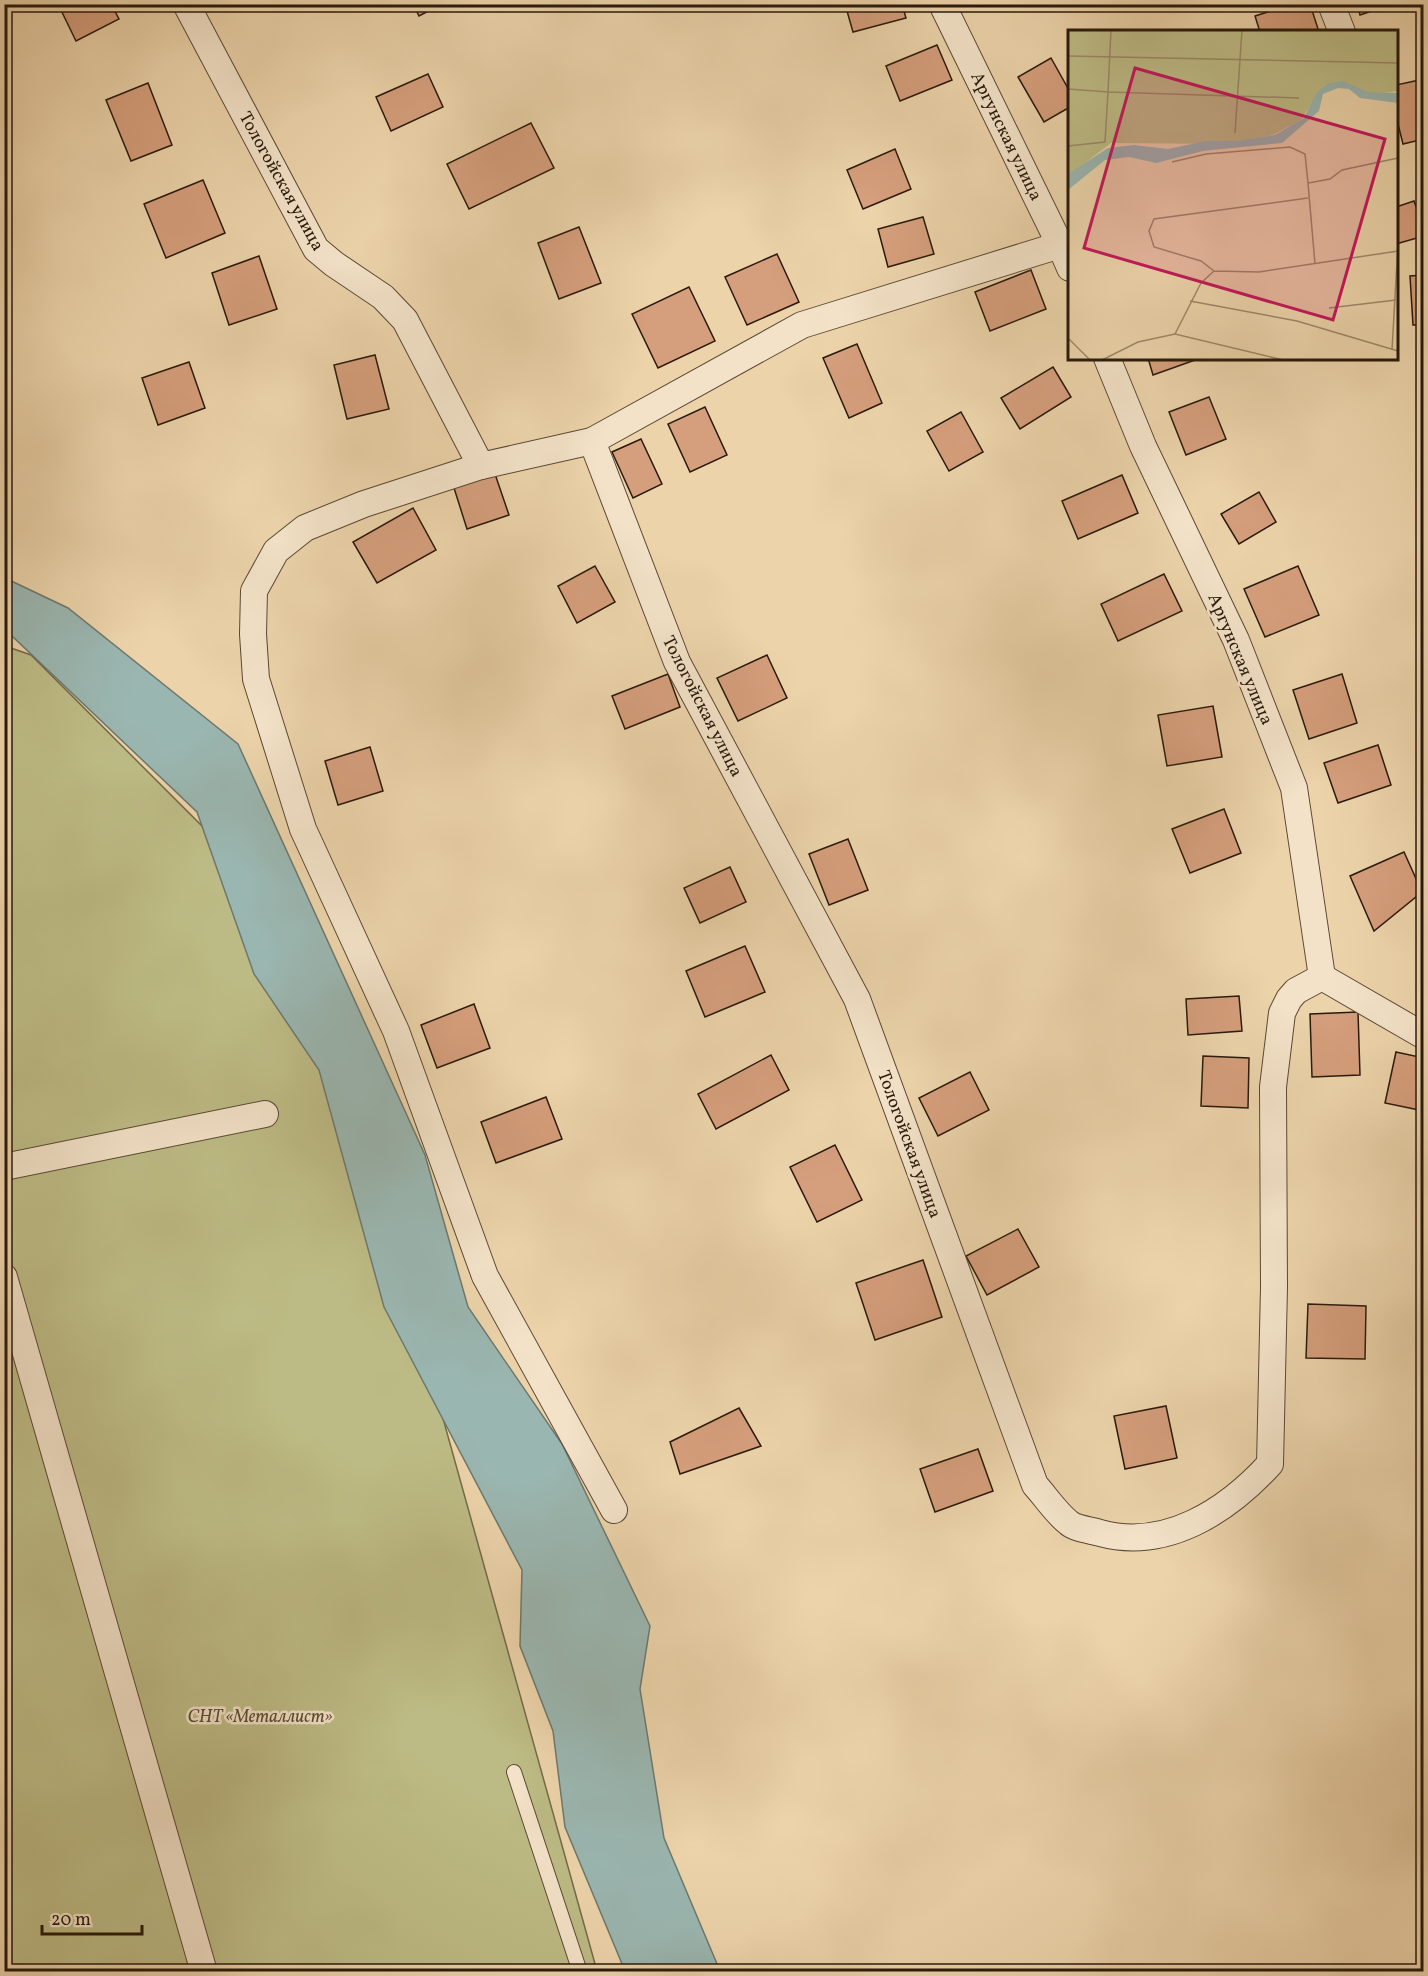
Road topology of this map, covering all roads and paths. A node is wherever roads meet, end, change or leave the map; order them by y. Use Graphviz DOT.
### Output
graph roads {
  1 [pos="186,4"];
  2 [pos="942,4"];
  3 [pos="1331,4"];
  4 [pos="1341,30"];
  5 [pos="1065,256"];
  6 [pos="1108,360"];
  7 [pos="592,441"];
  8 [pos="481,466"];
  9 [pos="1322,976"];
  10 [pos="1424,1036"];
  11 [pos="264,1114"];
  12 [pos="4,1167"];
  13 [pos="4,1277"];
  14 [pos="614,1510"];
  15 [pos="514,1772"];
  16 [pos="204,1971"];
  17 [pos="580,1971"];
  1 -- 8 [label="street, Тологойская улица"];
  2 -- 5 [label="street, Аргунская улица"];
  3 -- 4 [label="street"];
  5 -- 7 [label="street"];
  6 -- 9 [label="street, Аргунская улица"];
  7 -- 8 [label="street"];
  7 -- 9 [label="street, Тологойская улица"];
  8 -- 14 [label="street"];
  9 -- 10 [label="street"];
  11 -- 12 [label="street"];
  13 -- 16 [label="street"];
  15 -- 17 [label="lane"];
}
